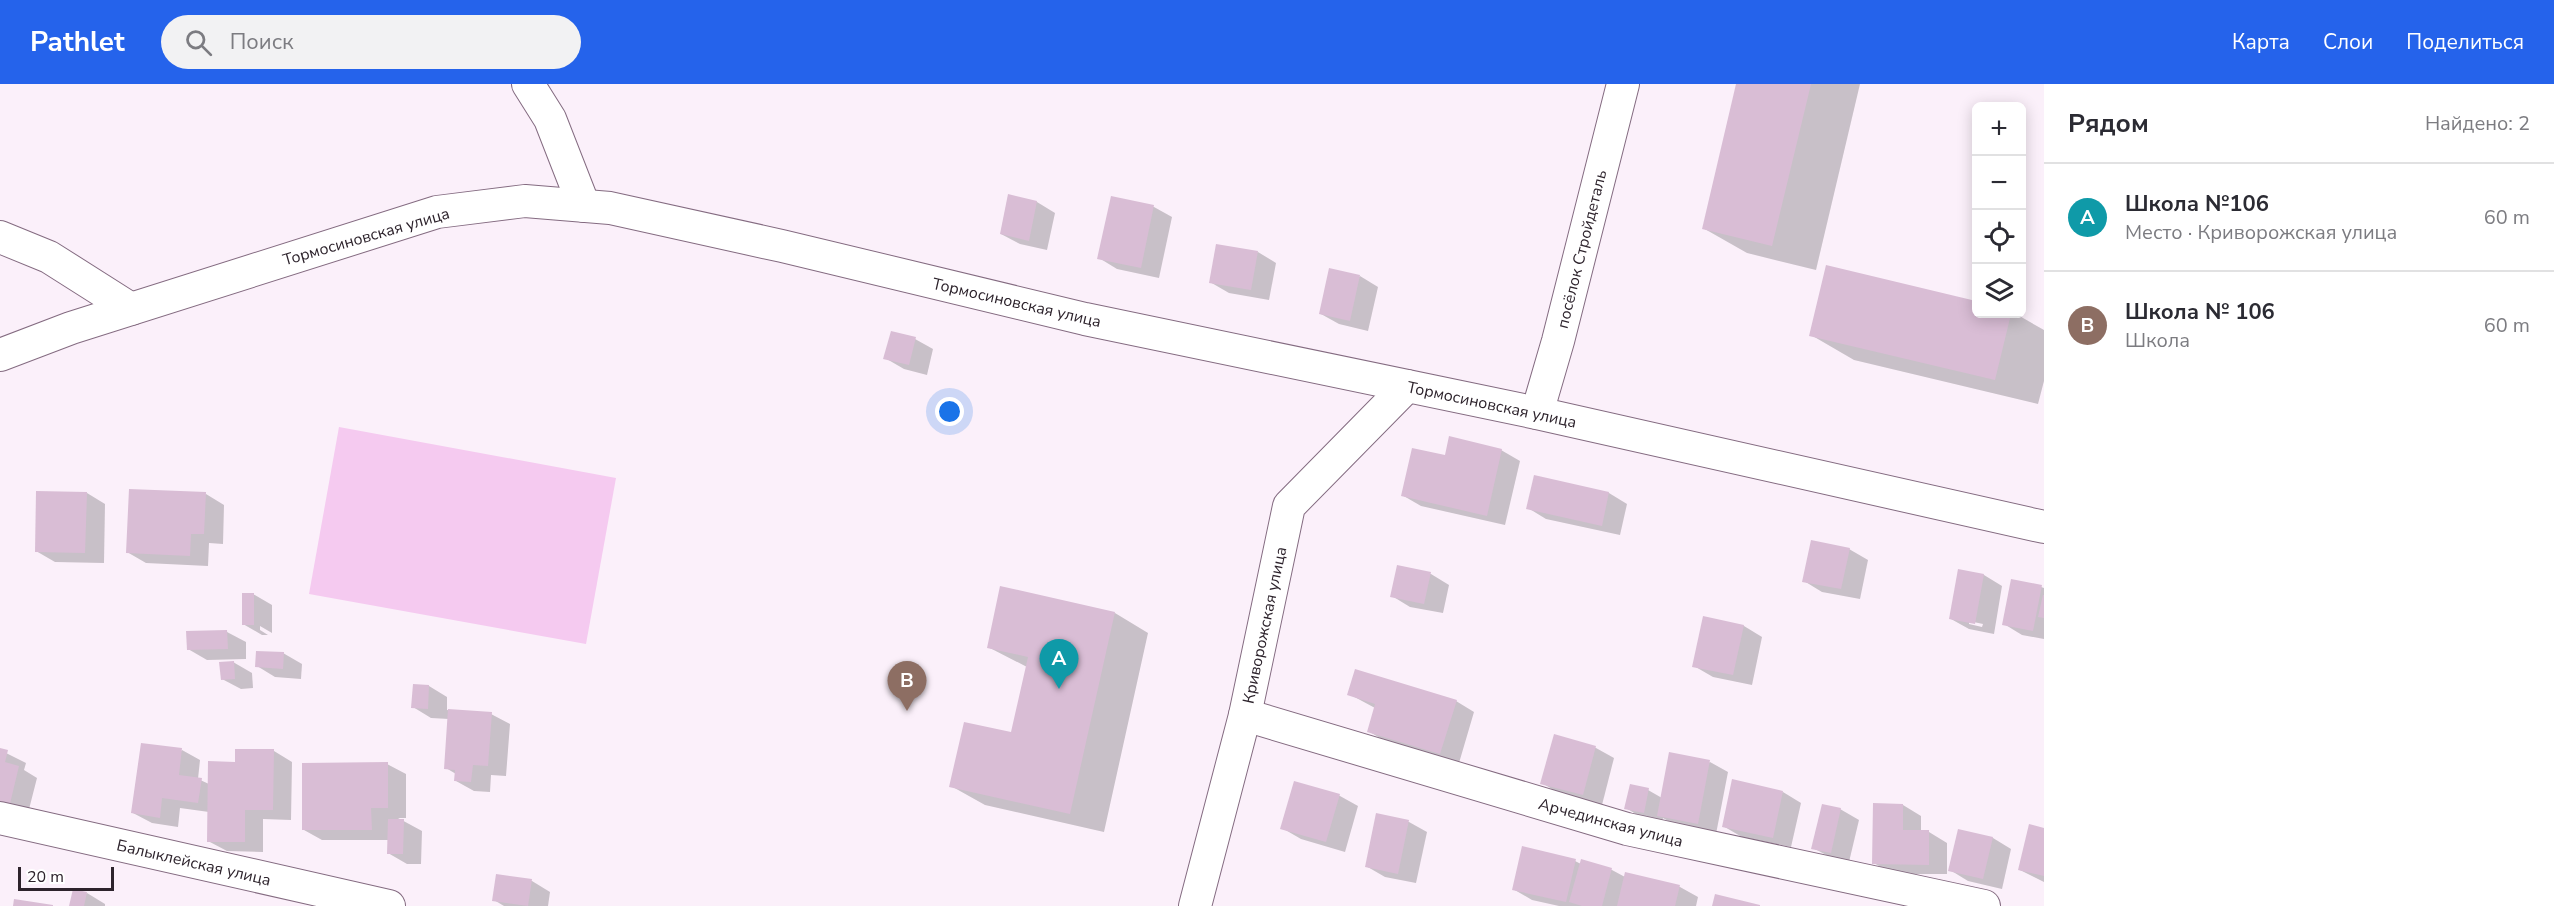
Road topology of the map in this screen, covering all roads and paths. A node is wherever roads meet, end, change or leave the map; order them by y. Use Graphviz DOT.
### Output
graph roads {
  1 [pos="528,84"];
  2 [pos="1623,84"];
  3 [pos="584,206"];
  4 [pos="0,237"];
  5 [pos="131,309"];
  6 [pos="0,355"];
  7 [pos="1407,386"];
  8 [pos="1537,412"];
  9 [pos="2044,527"];
  10 [pos="1245,715"];
  11 [pos="0,818"];
  12 [pos="389,906"];
  13 [pos="1195,906"];
  14 [pos="1984,906"];
  1 -- 3 [label="street"];
  2 -- 8 [label="street, посёлок Стройдеталь"];
  3 -- 5 [label="street, Тормосиновская улица"];
  3 -- 7 [label="street, Тормосиновская улица"];
  4 -- 5 [label="street"];
  5 -- 6 [label="street, Тормосиновская улица"];
  7 -- 8 [label="street, Тормосиновская улица"];
  7 -- 10 [label="street, Криворожская улица"];
  8 -- 9 [label="street, Тормосиновская улица"];
  10 -- 13 [label="street, Криворожская улица"];
  10 -- 14 [label="street, Арчединская улица"];
  11 -- 12 [label="street, Балыклейская улица"];
}
